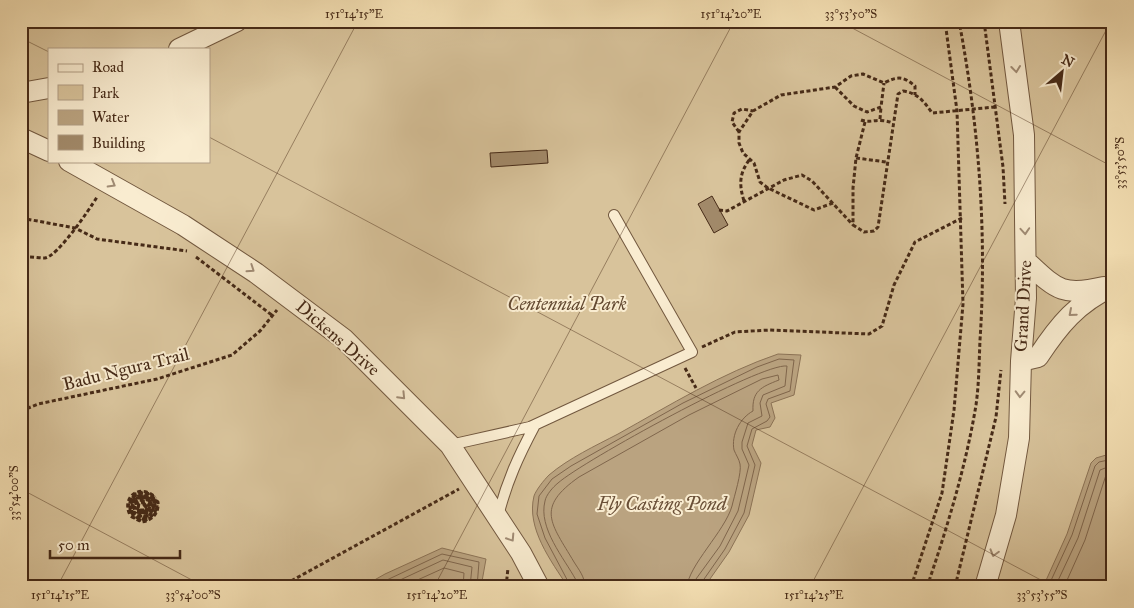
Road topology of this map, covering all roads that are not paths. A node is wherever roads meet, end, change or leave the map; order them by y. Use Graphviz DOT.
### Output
graph roads {
  1 [pos="237,21"];
  2 [pos="1009,21"];
  3 [pos="180,48"];
  4 [pos="48,88"];
  5 [pos="21,93"];
  6 [pos="21,138"];
  7 [pos="48,151"];
  8 [pos="71,162"];
  9 [pos="614,215"];
  10 [pos="1027,262"];
  11 [pos="1113,285"];
  12 [pos="1021,361"];
  13 [pos="535,425"];
  14 [pos="450,446"];
  15 [pos="498,517"];
  16 [pos="539,587"];
  17 [pos="984,587"];
  1 -- 3 [label="street"];
  2 -- 10 [label="street, Grand Drive, one-way"];
  4 -- 5 [label="street"];
  6 -- 7 [label="street"];
  8 -- 14 [label="street, Dickens Drive, one-way"];
  9 -- 13 [label="lane"];
  10 -- 11 [label="street"];
  10 -- 12 [label="street, Grand Drive"];
  11 -- 12 [label="street, one-way"];
  12 -- 17 [label="street, Grand Drive, one-way"];
  13 -- 14 [label="lane"];
  13 -- 15 [label="lane"];
  14 -- 15 [label="street, Dickens Drive"];
  15 -- 16 [label="street, Dickens Drive, one-way"];
}
